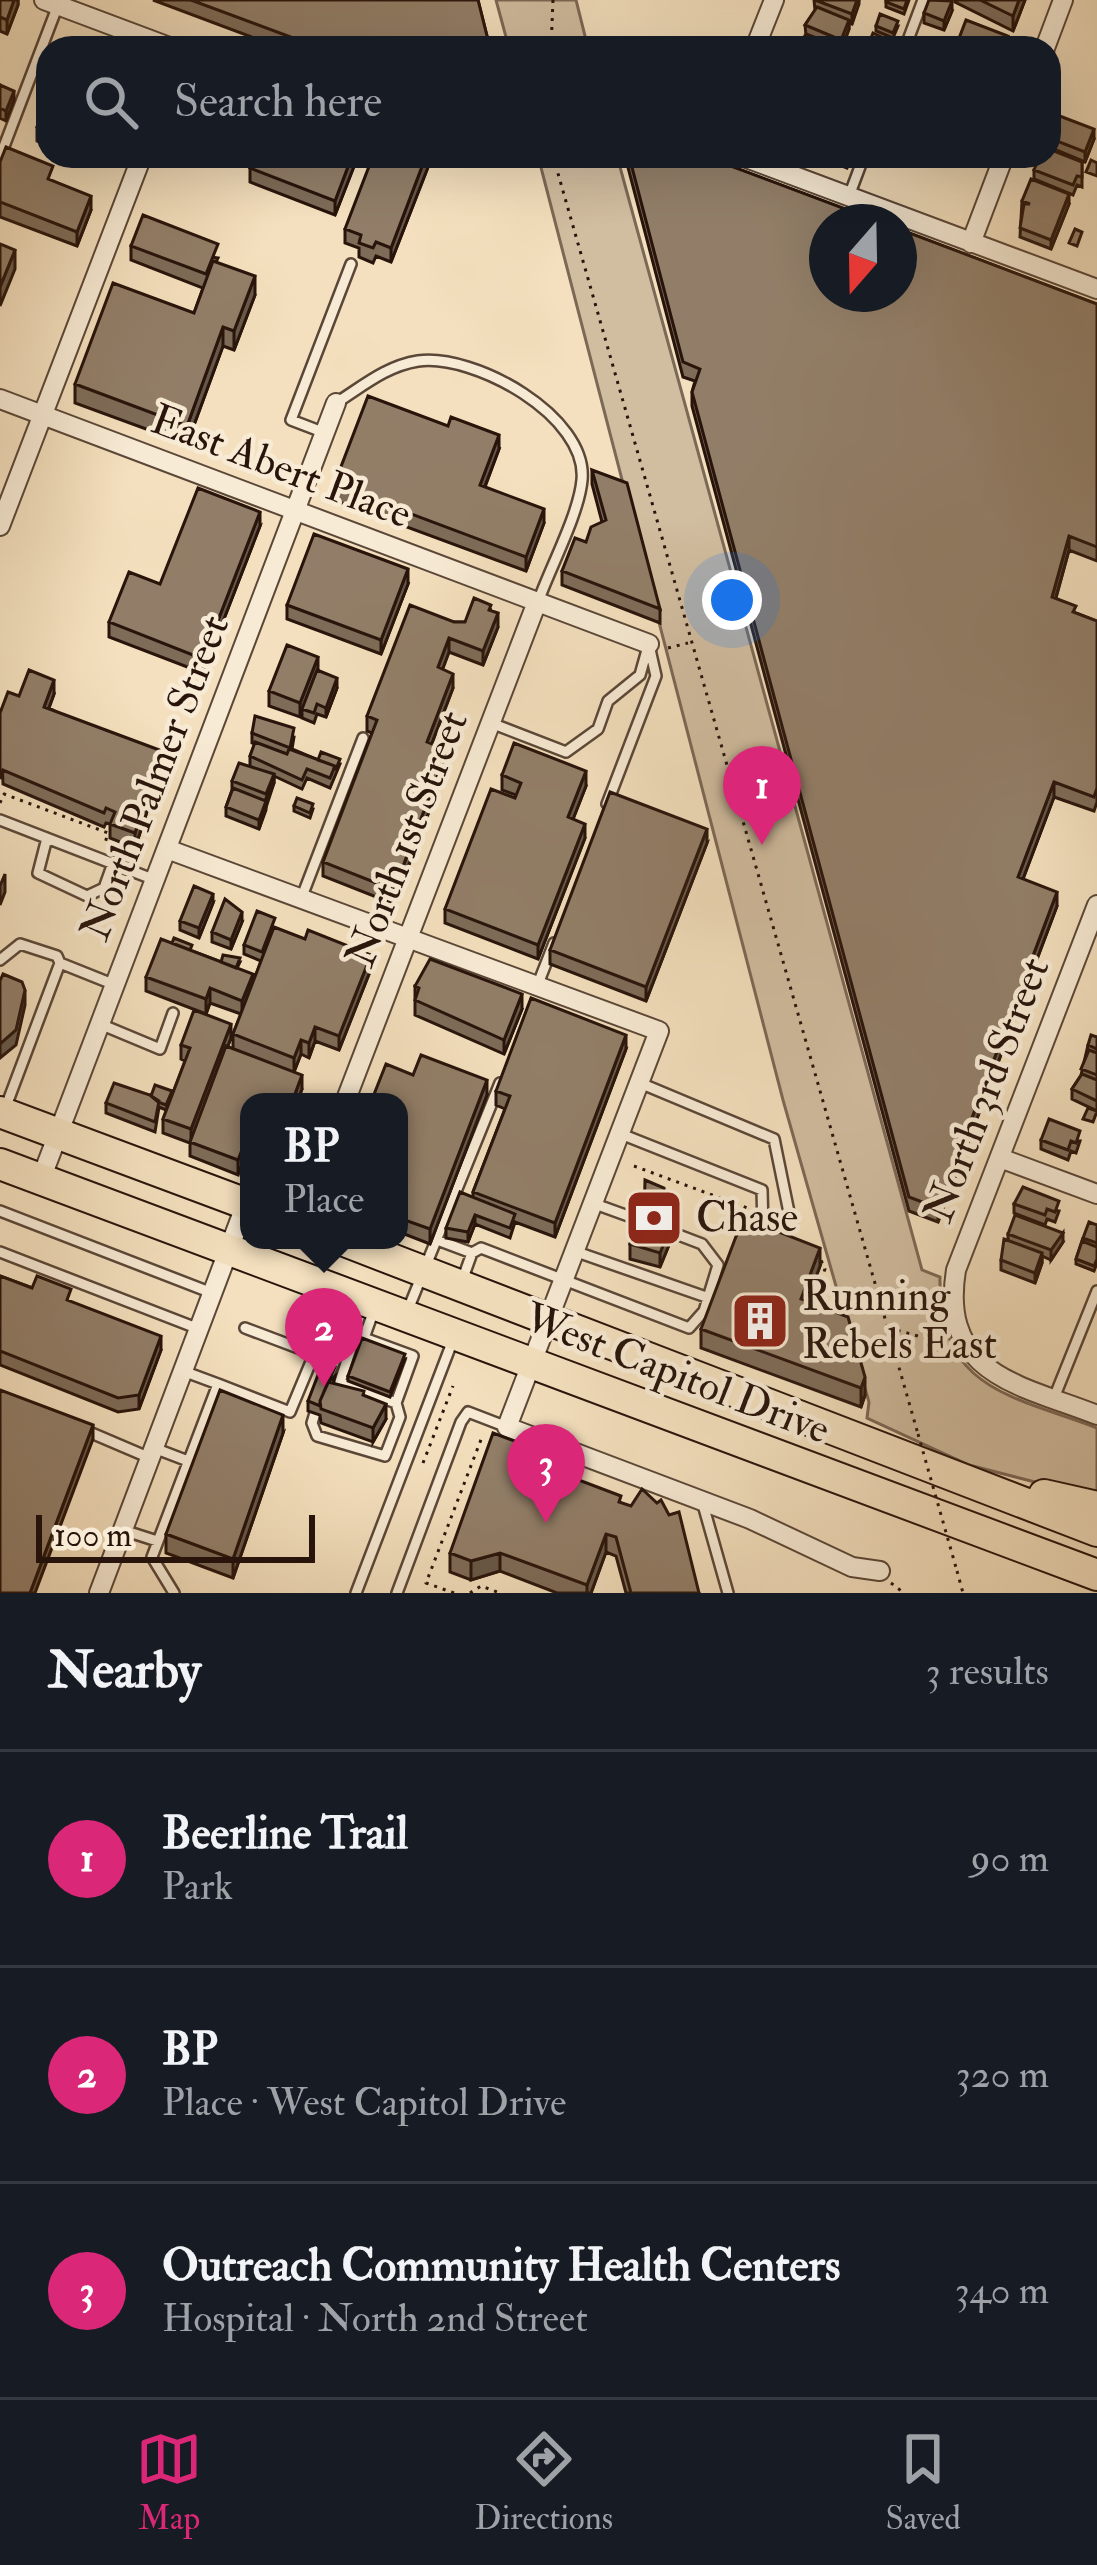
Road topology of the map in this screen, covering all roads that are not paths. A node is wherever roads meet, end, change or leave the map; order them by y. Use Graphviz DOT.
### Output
graph roads {
  1 [pos="774,0"];
  2 [pos="923,0"];
  3 [pos="1063,0"];
  4 [pos="51,3"];
  5 [pos="40,36"];
  6 [pos="140,36"];
  7 [pos="760,36"];
  8 [pos="910,36"];
  9 [pos="1050,36"];
  10 [pos="36,48"];
  11 [pos="0,157"];
  12 [pos="137,168"];
  13 [pos="773,168"];
  14 [pos="860,168"];
  15 [pos="999,168"];
  16 [pos="849,196"];
  17 [pos="970,243"];
  18 [pos="350,264"];
  19 [pos="1097,289"];
  20 [pos="0,399"];
  21 [pos="336,403"];
  22 [pos="43,415"];
  23 [pos="325,433"];
  24 [pos="296,511"];
  25 [pos="0,526"];
  26 [pos="537,602"];
  27 [pos="649,644"];
  28 [pos="490,723"];
  29 [pos="364,738"];
  30 [pos="0,820"];
  31 [pos="600,822"];
  32 [pos="47,838"];
  33 [pos="166,849"];
  34 [pos="113,863"];
  35 [pos="155,880"];
  36 [pos="301,899"];
  37 [pos="1097,905"];
  38 [pos="560,927"];
  39 [pos="407,939"];
  40 [pos="0,961"];
  41 [pos="60,963"];
  42 [pos="115,985"];
  43 [pos="535,992"];
  44 [pos="173,1013"];
  45 [pos="100,1024"];
  46 [pos="504,1072"];
  47 [pos="640,1084"];
  48 [pos="348,1093"];
  49 [pos="2,1113"];
  50 [pos="58,1134"];
  51 [pos="621,1134"];
  52 [pos="1000,1158"];
  53 [pos="0,1164"];
  54 [pos="41,1180"];
  55 [pos="783,1181"];
  56 [pos="762,1190"];
  57 [pos="1097,1195"];
  58 [pos="240,1202"];
  59 [pos="595,1204"];
  60 [pos="0,1210"];
  61 [pos="240,1222"];
  62 [pos="642,1222"];
  63 [pos="668,1232"];
  64 [pos="440,1240"];
  65 [pos="366,1249"];
  66 [pos="229,1250"];
  67 [pos="0,1252"];
  68 [pos="578,1252"];
  69 [pos="472,1253"];
  70 [pos="428,1272"];
  71 [pos="567,1280"];
  72 [pos="460,1285"];
  73 [pos="1097,1291"];
  74 [pos="340,1292"];
  75 [pos="212,1293"];
  76 [pos="706,1297"];
  77 [pos="551,1320"];
  78 [pos="245,1328"];
  79 [pos="199,1329"];
  80 [pos="403,1329"];
  81 [pos="455,1335"];
  82 [pos="359,1338"];
  83 [pos="314,1354"];
  84 [pos="531,1364"];
  85 [pos="183,1371"];
  86 [pos="329,1374"];
  87 [pos="218,1384"];
  88 [pos="1054,1398"];
  89 [pos="396,1403"];
  90 [pos="315,1413"];
  91 [pos="1097,1415"];
  92 [pos="75,1426"];
  93 [pos="507,1427"];
  94 [pos="152,1453"];
  95 [pos="188,1461"];
  96 [pos="962,1476"];
  97 [pos="702,1501"];
  98 [pos="1097,1507"];
  99 [pos="123,1530"];
  100 [pos="1097,1532"];
  101 [pos="158,1541"];
  102 [pos="1019,1546"];
  103 [pos="880,1570"];
  104 [pos="1097,1576"];
  105 [pos="1097,1592"];
  106 [pos="99,1593"];
  107 [pos="174,1593"];
  108 [pos="356,1593"];
  109 [pos="397,1593"];
  110 [pos="728,1593"];
  1 -- 7 [label="street"];
  2 -- 8 [label="lane"];
  3 -- 9 [label="street"];
  4 -- 5 [label="lane"];
  4 -- 6 [label="street"];
  10 -- 11 [label="lane"];
  12 -- 22 [label="street"];
  13 -- 16 [label="street"];
  14 -- 16 [label="lane"];
  15 -- 17 [label="street"];
  16 -- 17 [label="street"];
  17 -- 19 [label="street"];
  18 -- 23 [label="lane"];
  20 -- 22 [label="street, East Abert Place"];
  21 -- 23 [label="street, North Palmer Street"];
  21 -- 26 [label="lane"];
  22 -- 24 [label="street, East Abert Place"];
  22 -- 25 [label="street"];
  23 -- 24 [label="street, North Palmer Street"];
  24 -- 26 [label="street, East Abert Place"];
  24 -- 33 [label="street, North Palmer Street"];
  26 -- 27 [label="street, East Abert Place"];
  26 -- 28 [label="street, North 1st Street"];
  27 -- 28 [label="lane"];
  27 -- 31 [label="lane"];
  28 -- 39 [label="street, North 1st Street"];
  29 -- 36 [label="lane"];
  30 -- 32 [label="lane"];
  32 -- 34 [label="lane"];
  32 -- 34 [label="lane"];
  33 -- 35 [label="street, North Palmer Street"];
  33 -- 36 [label="street"];
  34 -- 35 [label="lane"];
  35 -- 42 [label="street, North Palmer Street"];
  36 -- 39 [label="street"];
  37 -- 52 [label="street, North 3rd Street"];
  38 -- 43 [label="lane"];
  39 -- 43 [label="street"];
  39 -- 48 [label="street, North 1st Street"];
  40 -- 41 [label="lane"];
  41 -- 42 [label="lane"];
  41 -- 49 [label="lane"];
  42 -- 45 [label="street, North Palmer Street"];
  43 -- 47 [label="street"];
  44 -- 45 [label="lane"];
  45 -- 50 [label="street, North Palmer Street"];
  46 -- 64 [label="lane"];
  47 -- 51 [label="street"];
  47 -- 55 [label="lane"];
  49 -- 50 [label="main road"];
  50 -- 54 [label="street, North Palmer Street"];
  50 -- 58 [label="main road"];
  51 -- 56 [label="lane"];
  51 -- 59 [label="street"];
  52 -- 57 [label="street"];
  52 -- 88 [label="street, North 3rd Street"];
  53 -- 54 [label="main road, West Capitol Drive"];
  54 -- 66 [label="main road, West Capitol Drive"];
  55 -- 56 [label="lane"];
  55 -- 56 [label="lane"];
  59 -- 62 [label="lane"];
  59 -- 68 [label="street"];
  60 -- 75 [label="lane"];
  61 -- 66 [label="street"];
  63 -- 76 [label="lane"];
  64 -- 69 [label="lane"];
  64 -- 70 [label="lane"];
  65 -- 70 [label="main road, West Capitol Drive"];
  66 -- 74 [label="main road, West Capitol Drive"];
  66 -- 75 [label="street"];
  67 -- 79 [label="lane"];
  68 -- 71 [label="street"];
  68 -- 76 [label="lane"];
  69 -- 71 [label="lane"];
  69 -- 72 [label="lane"];
  70 -- 72 [label="main road, West Capitol Drive"];
  70 -- 80 [label="lane"];
  71 -- 76 [label="lane"];
  71 -- 77 [label="street"];
  72 -- 77 [label="main road, West Capitol Drive"];
  73 -- 88 [label="lane"];
  74 -- 80 [label="main road, West Capitol Drive"];
  74 -- 83 [label="lane"];
  75 -- 79 [label="street"];
  77 -- 84 [label="street"];
  77 -- 96 [label="main road, West Capitol Drive"];
  78 -- 83 [label="lane"];
  79 -- 85 [label="street"];
  80 -- 81 [label="main road, West Capitol Drive"];
  80 -- 82 [label="lane"];
  80 -- 82 [label="lane"];
  80 -- 89 [label="lane"];
  81 -- 84 [label="main road, West Capitol Drive"];
  81 -- 108 [label="lane"];
  82 -- 86 [label="lane"];
  82 -- 89 [label="lane"];
  83 -- 87 [label="lane"];
  84 -- 93 [label="street"];
  84 -- 102 [label="main road, West Capitol Drive"];
  85 -- 87 [label="lane"];
  85 -- 94 [label="street"];
  87 -- 95 [label="lane"];
  88 -- 91 [label="street"];
  89 -- 90 [label="lane"];
  92 -- 94 [label="lane"];
  93 -- 97 [label="street"];
  93 -- 109 [label="lane"];
  94 -- 95 [label="lane"];
  94 -- 99 [label="street"];
  95 -- 101 [label="lane"];
  96 -- 98 [label="main road"];
  96 -- 100 [label="main road, West Capitol Drive"];
  97 -- 103 [label="street"];
  97 -- 110 [label="lane"];
  99 -- 101 [label="lane"];
  99 -- 106 [label="street"];
  101 -- 107 [label="lane"];
  102 -- 104 [label="main road, West Capitol Drive"];
  102 -- 105 [label="main road"];
}
